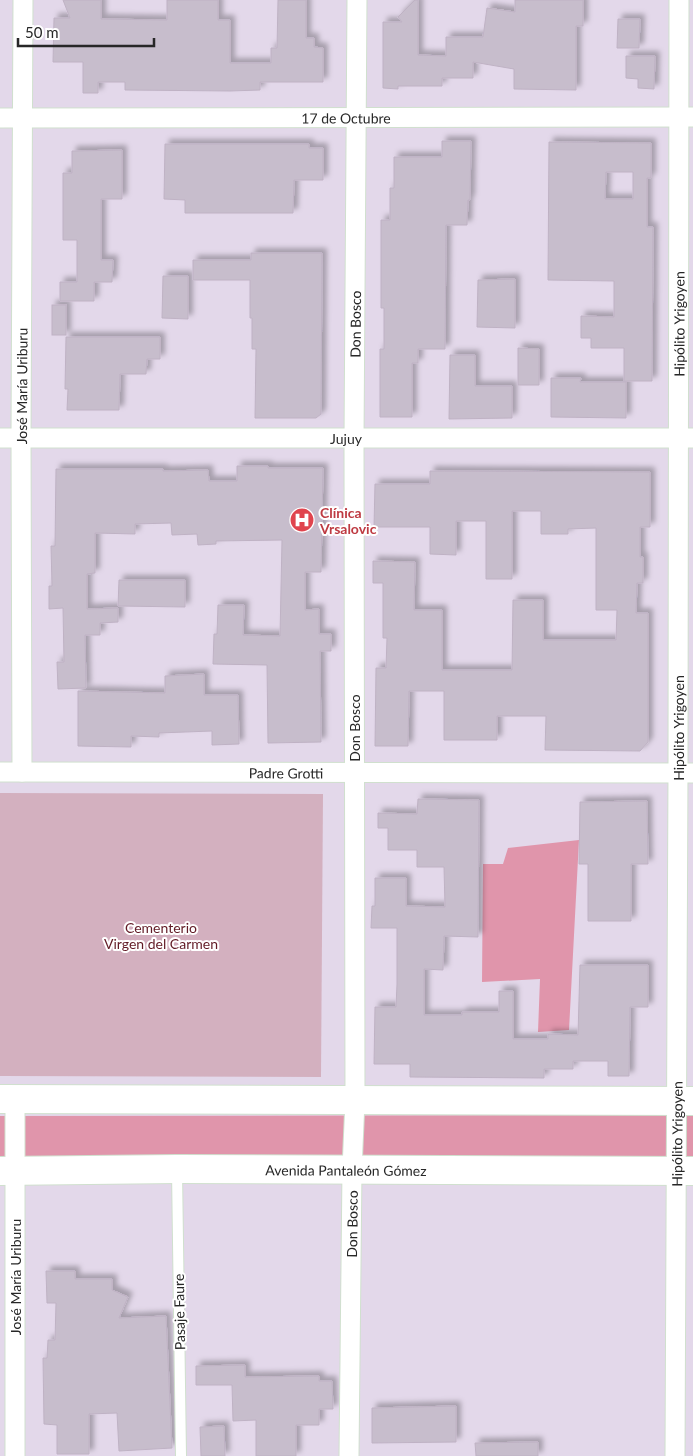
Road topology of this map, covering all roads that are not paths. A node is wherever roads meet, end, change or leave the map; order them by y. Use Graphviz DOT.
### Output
graph roads {
  1 [pos="23,0"];
  2 [pos="357,0"];
  3 [pos="679,0"];
  4 [pos="357,117"];
  5 [pos="686,117"];
  6 [pos="0,118"];
  7 [pos="23,118"];
  8 [pos="0,438"];
  9 [pos="21,438"];
  10 [pos="686,438"];
  11 [pos="354,439"];
  12 [pos="0,772"];
  13 [pos="22,772"];
  14 [pos="686,772"];
  15 [pos="354,773"];
  16 [pos="7,1098"];
  17 [pos="355,1101"];
  18 [pos="684,1102"];
  19 [pos="177,1168"];
  20 [pos="352,1169"];
  21 [pos="8,1171"];
  22 [pos="684,1171"];
  23 [pos="15,1456"];
  24 [pos="181,1456"];
  25 [pos="349,1456"];
  26 [pos="675,1456"];
  1 -- 7 [label="street, José María Uriburu"];
  2 -- 4 [label="street, Don Bosco"];
  3 -- 5 [label="street, Hipólito Yrigoyen"];
  4 -- 5 [label="street, 17 de Octubre"];
  4 -- 7 [label="street, 17 de Octubre"];
  4 -- 11 [label="street, Don Bosco"];
  5 -- 10 [label="street, Hipólito Yrigoyen"];
  6 -- 7 [label="street, 17 de Octubre"];
  7 -- 9 [label="street, José María Uriburu"];
  8 -- 9 [label="street, Jujuy"];
  9 -- 11 [label="street, Jujuy"];
  9 -- 13 [label="street, José María Uriburu"];
  10 -- 11 [label="street, Jujuy"];
  10 -- 14 [label="street, Hipólito Yrigoyen"];
  11 -- 15 [label="street, Don Bosco"];
  12 -- 13 [label="street, Padre Grotti"];
  13 -- 15 [label="street, Padre Grotti"];
  14 -- 15 [label="street, Padre Grotti"];
  14 -- 18 [label="street, Hipólito Yrigoyen"];
  15 -- 17 [label="street, Don Bosco"];
  16 -- 17 [label="main road"];
  16 -- 21 [label="street, José María Uriburu"];
  17 -- 18 [label="main road"];
  17 -- 20 [label="street, Don Bosco"];
  18 -- 22 [label="street, Hipólito Yrigoyen"];
  19 -- 20 [label="main road, Avenida Pantaleón Gómez"];
  19 -- 21 [label="main road, Avenida Pantaleón Gómez"];
  19 -- 24 [label="lane, Pasaje Faure"];
  20 -- 22 [label="main road, Avenida Pantaleón Gómez"];
  20 -- 25 [label="street, Don Bosco"];
  21 -- 23 [label="street, José María Uriburu"];
  22 -- 26 [label="street, Hipólito Yrigoyen"];
}
